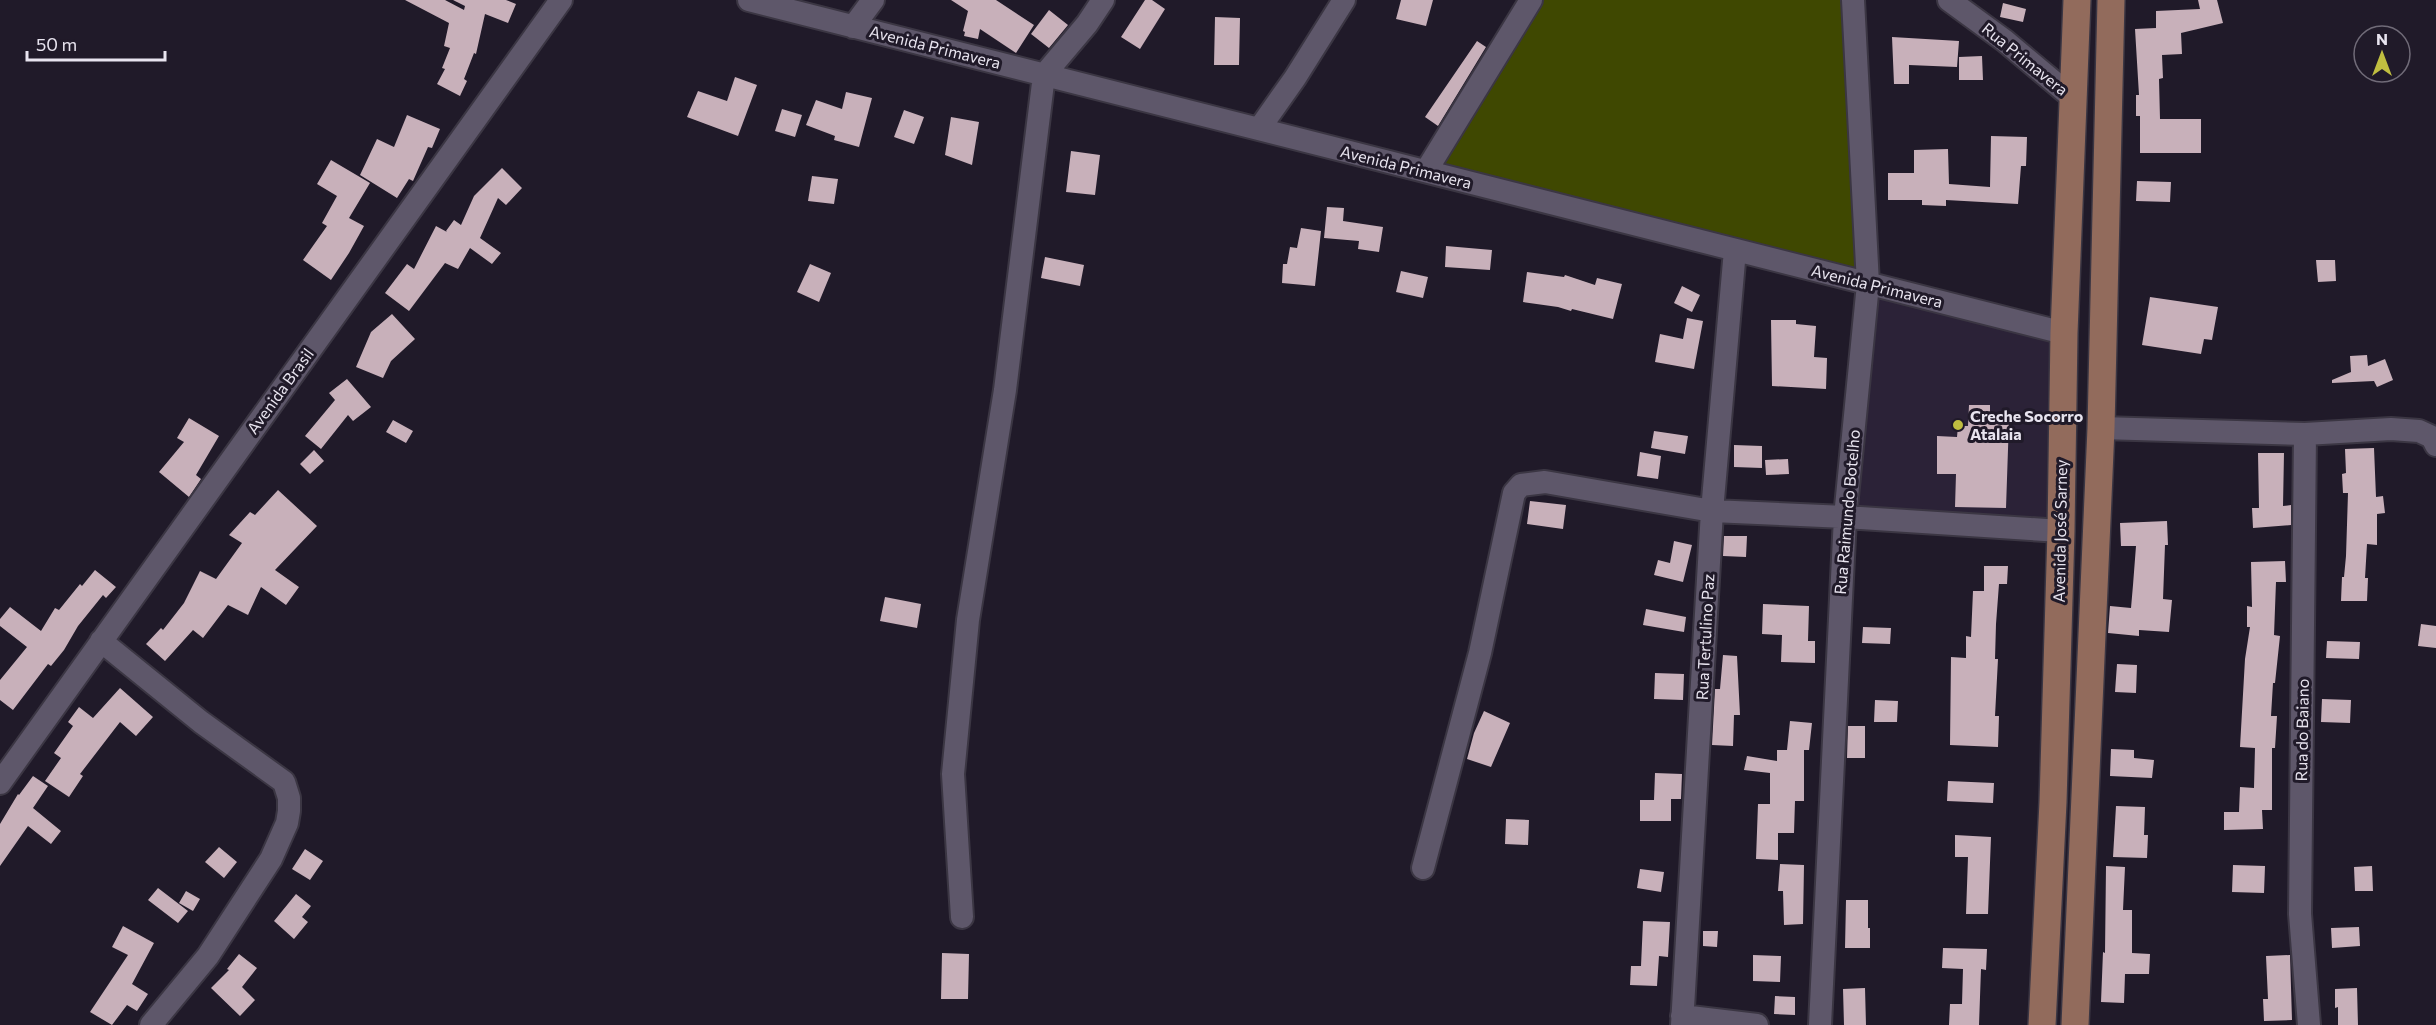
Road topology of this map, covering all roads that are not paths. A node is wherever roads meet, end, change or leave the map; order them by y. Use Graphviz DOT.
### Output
graph roads {
  1 [pos="561,0"];
  2 [pos="749,0"];
  3 [pos="873,0"];
  4 [pos="1103,0"];
  5 [pos="1344,0"];
  6 [pos="1531,0"];
  7 [pos="1853,0"];
  8 [pos="1948,0"];
  9 [pos="2077,0"];
  10 [pos="2110,0"];
  11 [pos="853,27"];
  12 [pos="1044,75"];
  13 [pos="2073,98"];
  14 [pos="1259,129"];
  15 [pos="1426,171"];
  16 [pos="1735,250"];
  17 [pos="1868,284"];
  18 [pos="2064,333"];
  19 [pos="2062,398"];
  20 [pos="2102,400"];
  21 [pos="2101,428"];
  22 [pos="2305,434"];
  23 [pos="2436,445"];
  24 [pos="1712,511"];
  25 [pos="1845,517"];
  26 [pos="2061,531"];
  27 [pos="101,641"];
  28 [pos="0,783"];
  29 [pos="1423,868"];
  30 [pos="962,917"];
  31 [pos="1682,1020"];
  32 [pos="151,1025"];
  33 [pos="1757,1025"];
  34 [pos="1820,1025"];
  35 [pos="2042,1025"];
  36 [pos="2075,1025"];
  37 [pos="2309,1025"];
  1 -- 27 [label="street, Avenida Brasil"];
  2 -- 11 [label="street, Avenida Primavera"];
  3 -- 11 [label="street"];
  4 -- 12 [label="street"];
  5 -- 14 [label="street"];
  6 -- 15 [label="street"];
  7 -- 17 [label="street, Rua Raimundo Botelho"];
  8 -- 13 [label="street, Rua Primavera"];
  9 -- 13 [label="main road, Avenida José Sarney"];
  10 -- 20 [label="main road"];
  11 -- 12 [label="street, Avenida Primavera"];
  12 -- 14 [label="street, Avenida Primavera"];
  12 -- 30 [label="street"];
  13 -- 18 [label="main road, Avenida José Sarney"];
  14 -- 15 [label="street, Avenida Primavera"];
  15 -- 16 [label="street, Avenida Primavera"];
  16 -- 17 [label="street, Avenida Primavera"];
  16 -- 24 [label="street, Rua Tertulino Paz"];
  17 -- 18 [label="street, Avenida Primavera"];
  17 -- 25 [label="street, Rua Raimundo Botelho"];
  18 -- 19 [label="main road, Avenida José Sarney"];
  19 -- 20 [label="main road"];
  19 -- 26 [label="main road, Avenida José Sarney"];
  20 -- 21 [label="main road"];
  21 -- 22 [label="street"];
  21 -- 36 [label="main road"];
  22 -- 23 [label="street"];
  22 -- 37 [label="street, Rua do Baiano"];
  24 -- 25 [label="street"];
  24 -- 29 [label="street"];
  24 -- 31 [label="street, Rua Tertulino Paz"];
  25 -- 26 [label="street"];
  25 -- 34 [label="street, Rua Raimundo Botelho"];
  26 -- 35 [label="main road, Avenida José Sarney"];
  27 -- 28 [label="street, Avenida Brasil"];
  27 -- 32 [label="street"];
  31 -- 33 [label="street"];
}
